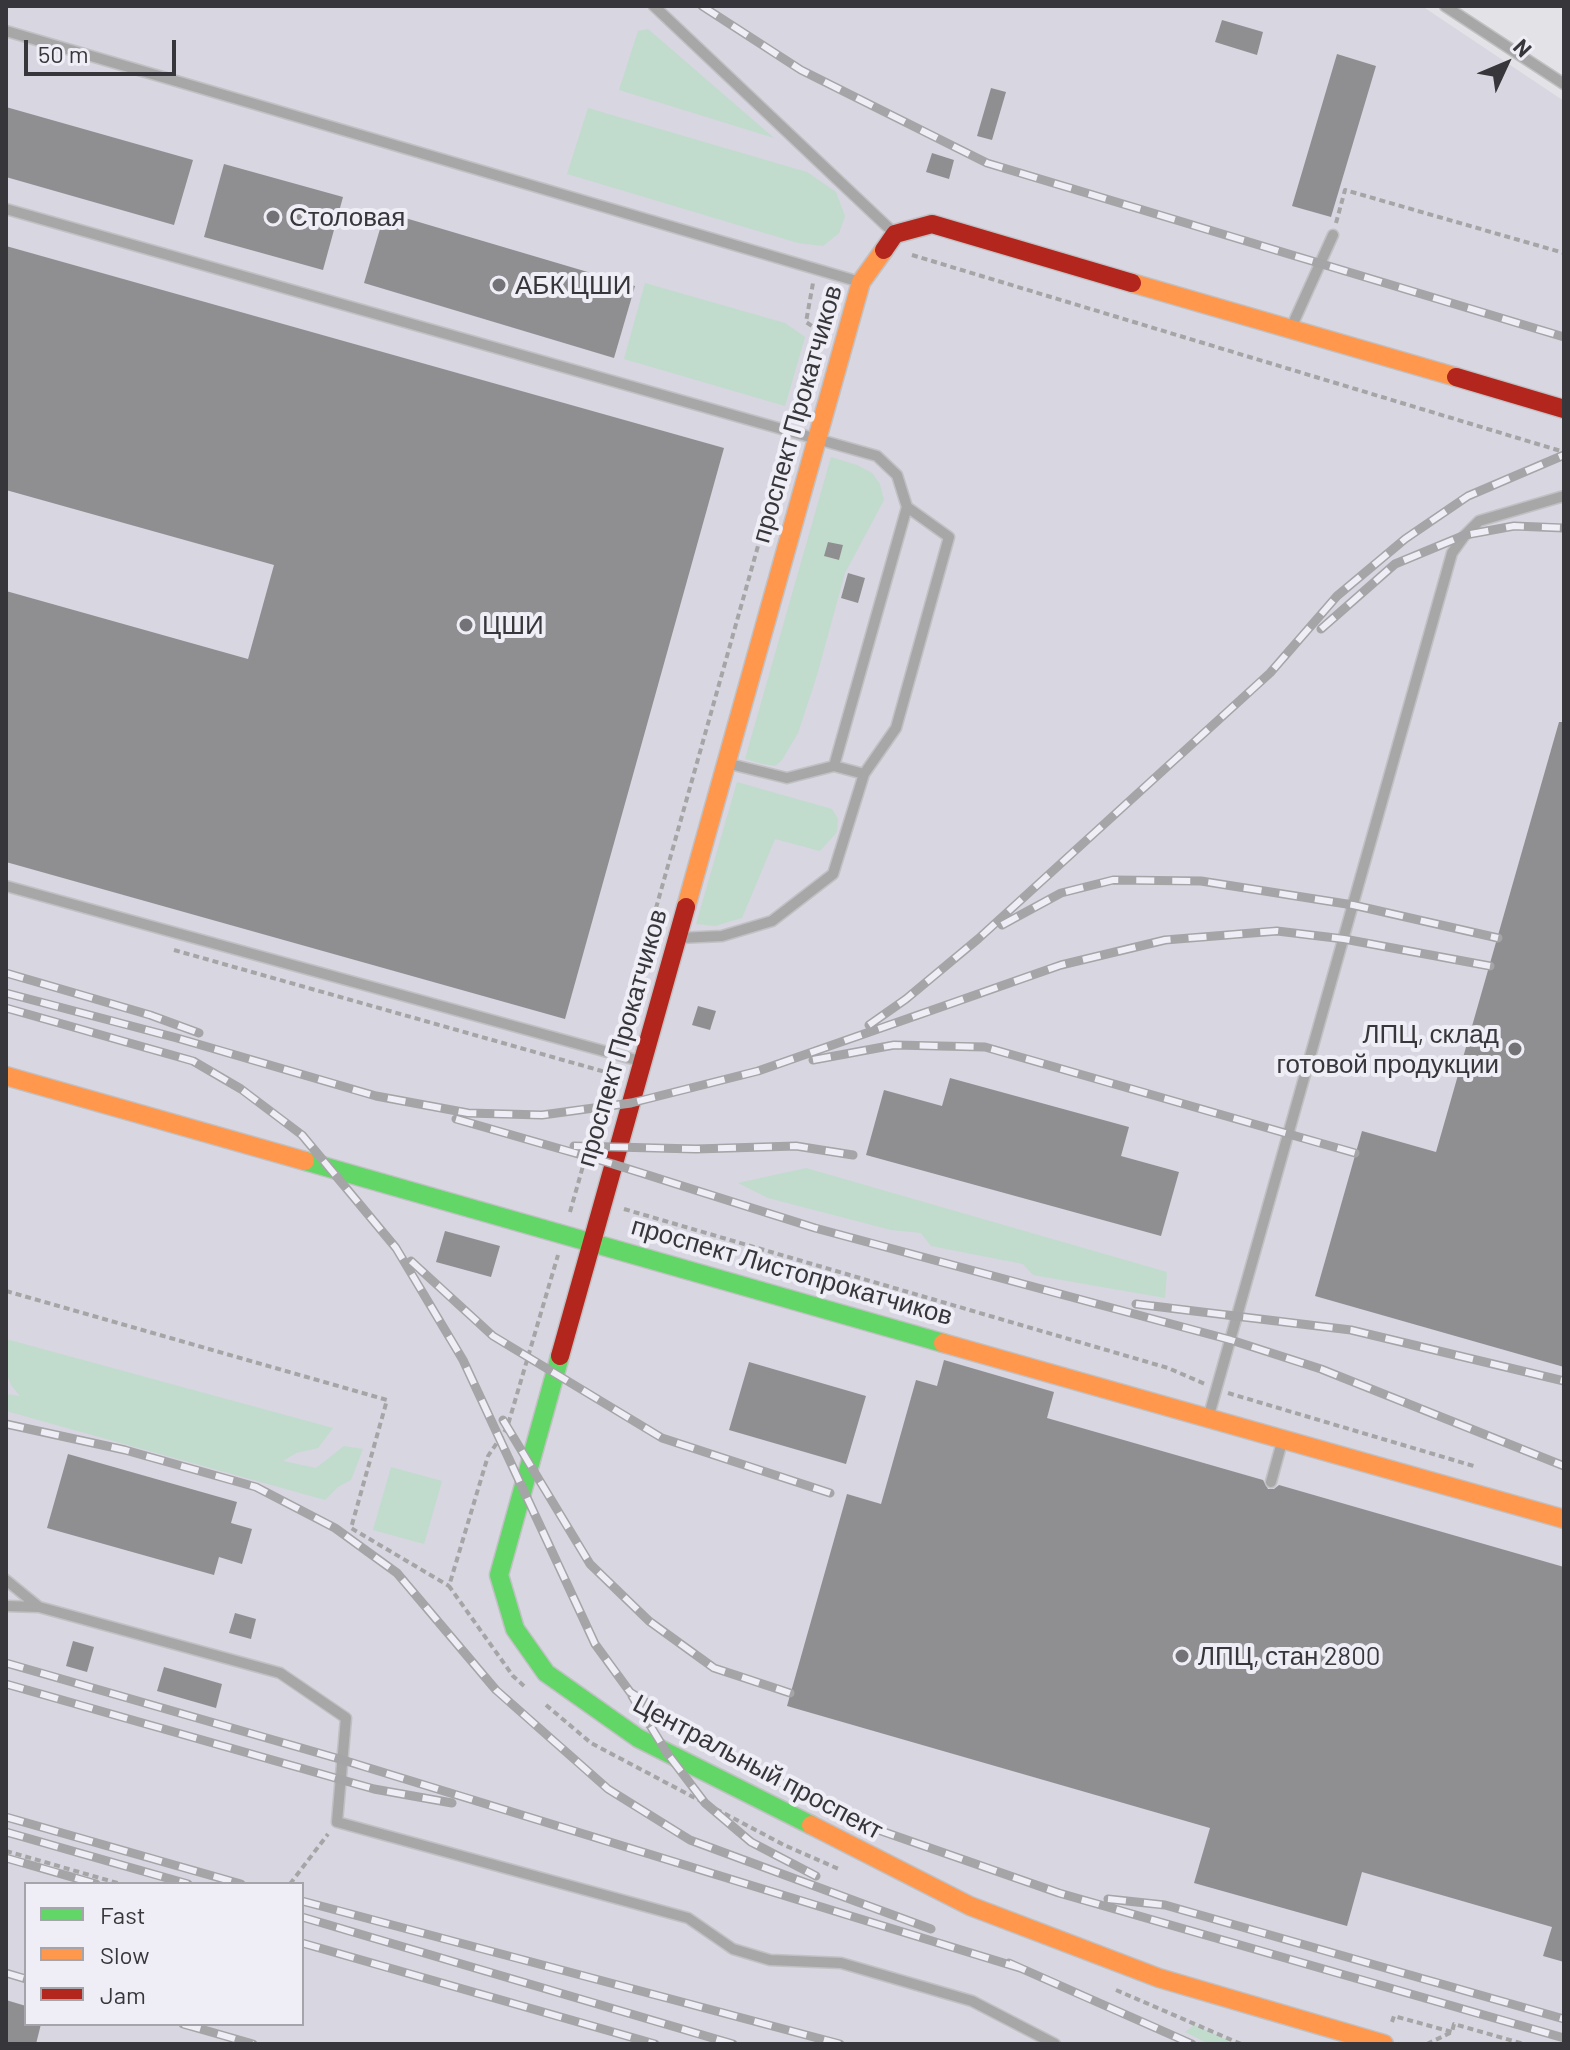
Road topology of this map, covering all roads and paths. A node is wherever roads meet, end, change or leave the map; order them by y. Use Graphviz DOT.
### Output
graph roads {
  1 [pos="654,6"];
  2 [pos="1445,6"];
  3 [pos="6,31"];
  4 [pos="1564,84"];
  5 [pos="6,209"];
  6 [pos="1339,210"];
  7 [pos="1333,235"];
  8 [pos="890,241"];
  9 [pos="1564,253"];
  10 [pos="816,269"];
  11 [pos="861,282"];
  12 [pos="1290,329"];
  13 [pos="1564,409"];
  14 [pos="790,431"];
  15 [pos="817,438"];
  16 [pos="1564,452"];
  17 [pos="1564,496"];
  18 [pos="907,507"];
  19 [pos="726,763"];
  20 [pos="834,766"];
  21 [pos="864,774"];
  22 [pos="6,886"];
  23 [pos="677,938"];
  24 [pos="172,950"];
  25 [pos="614,1055"];
  26 [pos="642,1061"];
  27 [pos="609,1073"];
  28 [pos="6,1076"];
  29 [pos="603,1203"];
  30 [pos="564,1233"];
  31 [pos="592,1241"];
  32 [pos="6,1291"];
  33 [pos="1216,1389"];
  34 [pos="1209,1416"];
  35 [pos="507,1428"];
  36 [pos="1283,1438"];
  37 [pos="1488,1471"];
  38 [pos="1271,1482"];
  39 [pos="1564,1519"];
  40 [pos="6,1580"];
  41 [pos="449,1586"];
  42 [pos="6,1606"];
  43 [pos="39,1607"];
  44 [pos="337,1822"];
  45 [pos="6,1851"];
  46 [pos="114,1882"];
  47 [pos="292,1882"];
  48 [pos="1394,2016"];
  49 [pos="1452,2032"];
  50 [pos="1055,2044"];
  51 [pos="1384,2044"];
  52 [pos="1427,2044"];
  53 [pos="1524,2044"];
  1 -- 8 [label="lane"];
  2 -- 4 [label="lane"];
  3 -- 10 [label="lane"];
  5 -- 14 [label="lane"];
  6 -- 9 [label="path"];
  7 -- 12 [label="lane"];
  8 -- 11 [label="street, проспект Прокатчиков"];
  8 -- 12 [label="street"];
  8 -- 16 [label="path"];
  10 -- 11 [label="lane"];
  10 -- 14 [label="path"];
  11 -- 15 [label="street, проспект Прокатчиков"];
  12 -- 13 [label="street"];
  14 -- 15 [label="lane"];
  14 -- 25 [label="path"];
  15 -- 18 [label="lane"];
  15 -- 19 [label="street, проспект Прокатчиков"];
  17 -- 33 [label="lane"];
  18 -- 20 [label="lane"];
  18 -- 21 [label="lane"];
  19 -- 20 [label="lane"];
  19 -- 23 [label="street, проспект Прокатчиков"];
  20 -- 21 [label="lane"];
  21 -- 23 [label="lane"];
  22 -- 25 [label="lane"];
  23 -- 26 [label="street, проспект Прокатчиков"];
  24 -- 27 [label="path"];
  25 -- 26 [label="lane"];
  25 -- 27 [label="path"];
  26 -- 29 [label="street, проспект Прокатчиков"];
  27 -- 30 [label="path"];
  28 -- 30 [label="street, проспект Листопрокатчиков"];
  29 -- 31 [label="street, проспект Прокатчиков"];
  29 -- 33 [label="path"];
  30 -- 31 [label="street, проспект Листопрокатчиков"];
  30 -- 35 [label="path"];
  31 -- 34 [label="street, проспект Листопрокатчиков"];
  31 -- 51 [label="street, Центральный проспект"];
  32 -- 41 [label="path"];
  33 -- 34 [label="lane"];
  33 -- 37 [label="path"];
  34 -- 36 [label="street, проспект Листопрокатчиков"];
  36 -- 38 [label="lane"];
  36 -- 39 [label="street, проспект Листопрокатчиков"];
  40 -- 43 [label="lane"];
  42 -- 43 [label="lane"];
  43 -- 44 [label="lane"];
  44 -- 47 [label="path"];
  44 -- 50 [label="lane"];
  45 -- 46 [label="path"];
  48 -- 49 [label="path"];
  49 -- 52 [label="path"];
  49 -- 53 [label="path"];
}
